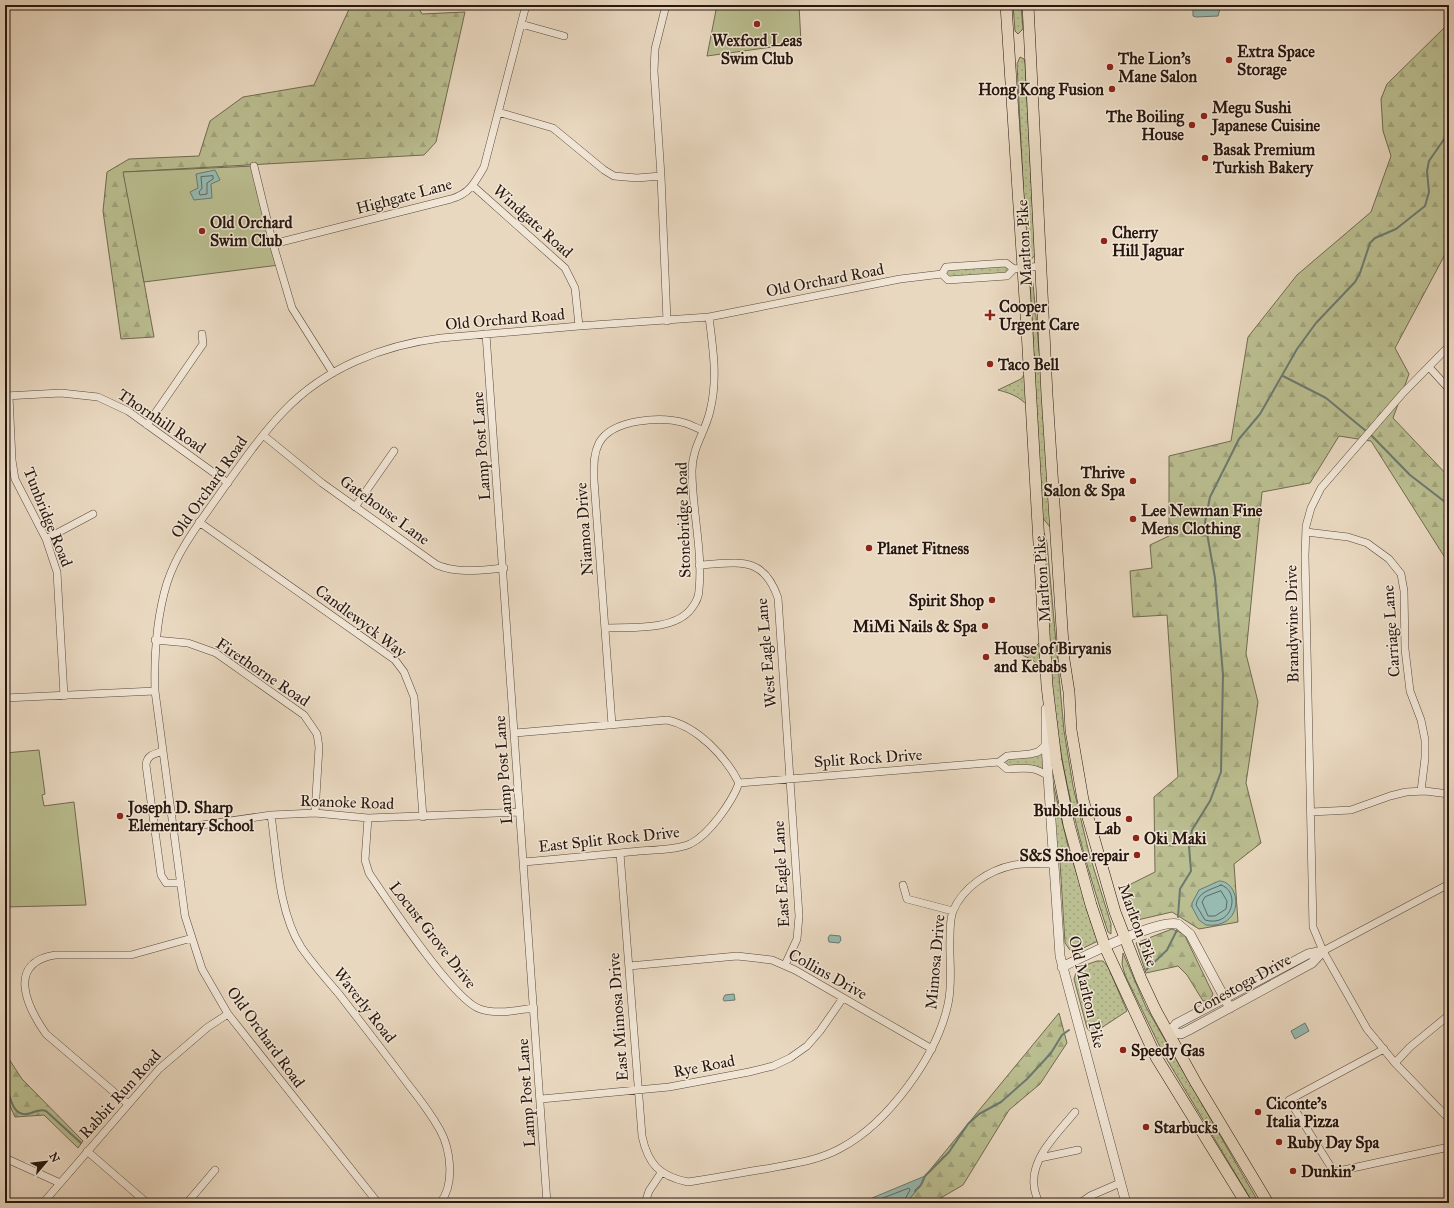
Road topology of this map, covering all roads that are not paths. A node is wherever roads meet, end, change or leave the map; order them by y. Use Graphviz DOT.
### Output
graph roads {
  1 [pos="526,5"];
  2 [pos="666,5"];
  3 [pos="1006,5"];
  4 [pos="1028,5"];
  5 [pos="521,24"];
  6 [pos="564,36"];
  7 [pos="498,112"];
  8 [pos="254,166"];
  9 [pos="661,176"];
  10 [pos="473,186"];
  11 [pos="273,244"];
  12 [pos="1040,266"];
  13 [pos="1018,268"];
  14 [pos="942,274"];
  15 [pos="709,317"];
  16 [pos="667,321"];
  17 [pos="579,326"];
  18 [pos="202,334"];
  19 [pos="486,334"];
  20 [pos="1449,346"];
  21 [pos="1429,367"];
  22 [pos="333,373"];
  23 [pos="1449,389"];
  24 [pos="7,396"];
  25 [pos="147,425"];
  26 [pos="702,430"];
  27 [pos="263,435"];
  28 [pos="394,451"];
  29 [pos="228,483"];
  30 [pos="355,507"];
  31 [pos="93,514"];
  32 [pos="1038,517"];
  33 [pos="199,522"];
  34 [pos="1306,532"];
  35 [pos="46,539"];
  36 [pos="1057,551"];
  37 [pos="699,565"];
  38 [pos="504,568"];
  39 [pos="605,628"];
  40 [pos="155,640"];
  41 [pos="1047,686"];
  42 [pos="155,691"];
  43 [pos="64,696"];
  44 [pos="5,698"];
  45 [pos="612,725"];
  46 [pos="515,733"];
  47 [pos="1046,745"];
  48 [pos="163,750"];
  49 [pos="999,762"];
  50 [pos="1048,776"];
  51 [pos="790,779"];
  52 [pos="740,783"];
  53 [pos="1421,791"];
  54 [pos="1449,794"];
  55 [pos="520,812"];
  56 [pos="1311,812"];
  57 [pos="315,813"];
  58 [pos="271,814"];
  59 [pos="423,817"];
  60 [pos="368,818"];
  61 [pos="174,829"];
  62 [pos="620,853"];
  63 [pos="523,862"];
  64 [pos="1053,864"];
  65 [pos="181,883"];
  66 [pos="1449,884"];
  67 [pos="903,885"];
  68 [pos="953,911"];
  69 [pos="1126,937"];
  70 [pos="192,938"];
  71 [pos="1105,947"];
  72 [pos="1323,951"];
  73 [pos="785,965"];
  74 [pos="629,966"];
  75 [pos="1062,967"];
  76 [pos="1225,997"];
  77 [pos="843,998"];
  78 [pos="534,1008"];
  79 [pos="1230,1008"];
  80 [pos="228,1014"];
  81 [pos="1449,1015"];
  82 [pos="1170,1033"];
  83 [pos="932,1049"];
  84 [pos="1384,1049"];
  85 [pos="1395,1063"];
  86 [pos="638,1090"];
  87 [pos="541,1099"];
  88 [pos="128,1104"];
  89 [pos="1075,1112"];
  90 [pos="1449,1119"];
  91 [pos="1449,1147"];
  92 [pos="1078,1150"];
  93 [pos="88,1152"];
  94 [pos="5,1158"];
  95 [pos="1040,1158"];
  96 [pos="215,1170"];
  97 [pos="661,1173"];
  98 [pos="60,1183"];
  99 [pos="1120,1183"];
  100 [pos="44,1203"];
  101 [pos="147,1203"];
  102 [pos="187,1203"];
  103 [pos="378,1203"];
  104 [pos="440,1203"];
  105 [pos="548,1203"];
  106 [pos="645,1203"];
  107 [pos="1039,1203"];
  108 [pos="1080,1203"];
  109 [pos="1126,1203"];
  110 [pos="1246,1203"];
  111 [pos="1268,1203"];
  1 -- 5 [label="street, Highgate Lane"];
  2 -- 9 [label="street"];
  3 -- 13 [label="highway, Marlton Pike"];
  4 -- 12 [label="highway, Marlton Pike"];
  5 -- 6 [label="street"];
  5 -- 7 [label="street, Highgate Lane"];
  7 -- 9 [label="street"];
  7 -- 10 [label="street, Highgate Lane"];
  8 -- 11 [label="street"];
  9 -- 16 [label="street"];
  10 -- 11 [label="street, Highgate Lane"];
  10 -- 17 [label="street, Windgate Road"];
  11 -- 22 [label="street"];
  12 -- 13 [label="street, Old Orchard Road"];
  12 -- 36 [label="highway, Marlton Pike"];
  13 -- 14 [label="street, Old Orchard Road"];
  13 -- 14 [label="street, Old Orchard Road"];
  13 -- 32 [label="highway, Marlton Pike"];
  14 -- 15 [label="street, Old Orchard Road"];
  15 -- 16 [label="street, Old Orchard Road"];
  15 -- 26 [label="street, Stonebridge Road"];
  16 -- 17 [label="street, Old Orchard Road"];
  17 -- 19 [label="street, Old Orchard Road"];
  18 -- 25 [label="street"];
  19 -- 22 [label="street, Old Orchard Road"];
  19 -- 38 [label="street, Lamp Post Lane"];
  20 -- 21 [label="street, Brandywine Drive"];
  21 -- 23 [label="street"];
  21 -- 34 [label="street, Brandywine Drive"];
  22 -- 27 [label="street, Old Orchard Road"];
  24 -- 25 [label="street, Thornhill Road"];
  24 -- 35 [label="street, Tunbridge Road"];
  25 -- 29 [label="street, Thornhill Road"];
  26 -- 37 [label="street, Stonebridge Road"];
  26 -- 39 [label="street, Niamoa Drive"];
  27 -- 29 [label="street, Old Orchard Road"];
  27 -- 30 [label="street, Gatehouse Lane"];
  28 -- 30 [label="street"];
  29 -- 33 [label="street, Old Orchard Road"];
  30 -- 38 [label="street, Gatehouse Lane"];
  31 -- 35 [label="street"];
  32 -- 36 [label="highway"];
  32 -- 41 [label="highway, Marlton Pike"];
  33 -- 40 [label="street, Old Orchard Road"];
  33 -- 59 [label="street, Candlewyck Way"];
  34 -- 53 [label="street, Carriage Lane"];
  34 -- 56 [label="street, Brandywine Drive"];
  35 -- 43 [label="street, Tunbridge Road"];
  36 -- 69 [label="highway, Marlton Pike"];
  37 -- 39 [label="street, Stonebridge Road"];
  37 -- 51 [label="street, West Eagle Lane"];
  38 -- 46 [label="street, Lamp Post Lane"];
  39 -- 45 [label="street, Niamoa Drive"];
  40 -- 42 [label="street, Old Orchard Road"];
  40 -- 57 [label="street, Firethorne Road"];
  41 -- 47 [label="street, Old Marlton Pike"];
  41 -- 71 [label="highway, Marlton Pike"];
  42 -- 43 [label="street"];
  42 -- 48 [label="street, Old Orchard Road"];
  43 -- 44 [label="street"];
  45 -- 46 [label="street"];
  45 -- 52 [label="street"];
  46 -- 55 [label="street, Lamp Post Lane"];
  47 -- 49 [label="street, Split Rock Drive"];
  47 -- 50 [label="street, Old Marlton Pike"];
  48 -- 61 [label="street, Old Orchard Road"];
  48 -- 65 [label="street"];
  49 -- 50 [label="street, Split Rock Drive"];
  49 -- 51 [label="street, Split Rock Drive"];
  50 -- 64 [label="street, Old Marlton Pike"];
  51 -- 52 [label="street, Split Rock Drive"];
  51 -- 73 [label="street, East Eagle Lane"];
  52 -- 62 [label="street, East Split Rock Drive"];
  53 -- 54 [label="street"];
  53 -- 56 [label="street"];
  55 -- 59 [label="street, Roanoke Road"];
  55 -- 63 [label="street, Lamp Post Lane"];
  56 -- 72 [label="street, Brandywine Drive"];
  57 -- 58 [label="street, Roanoke Road"];
  57 -- 60 [label="street, Roanoke Road"];
  58 -- 61 [label="street, Roanoke Road"];
  58 -- 104 [label="street, Waverly Road"];
  59 -- 60 [label="street, Roanoke Road"];
  60 -- 78 [label="street, Locust Grove Drive"];
  61 -- 65 [label="street, Old Orchard Road"];
  62 -- 63 [label="street, East Split Rock Drive"];
  62 -- 74 [label="street, East Mimosa Drive"];
  63 -- 78 [label="street, Lamp Post Lane"];
  64 -- 68 [label="street, Mimosa Drive"];
  64 -- 75 [label="street, Old Marlton Pike"];
  65 -- 70 [label="street, Old Orchard Road"];
  66 -- 72 [label="street, Conestoga Drive"];
  67 -- 68 [label="street"];
  68 -- 83 [label="street, Mimosa Drive"];
  69 -- 71 [label="street"];
  69 -- 76 [label="street"];
  69 -- 82 [label="highway, Marlton Pike"];
  70 -- 80 [label="street, Old Orchard Road"];
  70 -- 88 [label="street"];
  71 -- 75 [label="street"];
  71 -- 110 [label="highway, Marlton Pike"];
  72 -- 76 [label="street, Conestoga Drive"];
  72 -- 79 [label="street, Conestoga Drive"];
  72 -- 84 [label="street, Brandywine Drive"];
  73 -- 74 [label="street, Collins Drive"];
  73 -- 77 [label="street, Collins Drive"];
  74 -- 86 [label="street, East Mimosa Drive"];
  75 -- 99 [label="street, Old Marlton Pike"];
  76 -- 79 [label="street"];
  76 -- 82 [label="street, Conestoga Drive"];
  77 -- 83 [label="street, Collins Drive"];
  77 -- 86 [label="street, Rye Road"];
  78 -- 87 [label="street, Lamp Post Lane"];
  79 -- 82 [label="street, Conestoga Drive"];
  80 -- 88 [label="street, Rabbit Run Road"];
  80 -- 103 [label="street, Old Orchard Road"];
  81 -- 85 [label="street"];
  82 -- 111 [label="highway, Marlton Pike"];
  83 -- 97 [label="street, Mimosa Drive"];
  84 -- 85 [label="street, Brandywine Drive"];
  84 -- 91 [label="street"];
  85 -- 90 [label="street, Brandywine Drive"];
  86 -- 87 [label="street, Rye Road"];
  86 -- 97 [label="street, East Mimosa Drive"];
  87 -- 105 [label="street, Lamp Post Lane"];
  88 -- 93 [label="street, Rabbit Run Road"];
  89 -- 95 [label="street"];
  92 -- 95 [label="street"];
  93 -- 98 [label="street, Rabbit Run Road"];
  93 -- 101 [label="street"];
  94 -- 98 [label="street"];
  95 -- 107 [label="street"];
  96 -- 102 [label="street"];
  97 -- 106 [label="street"];
  98 -- 100 [label="street, Rabbit Run Road"];
  99 -- 108 [label="street"];
  99 -- 109 [label="street, Old Marlton Pike"];
}
